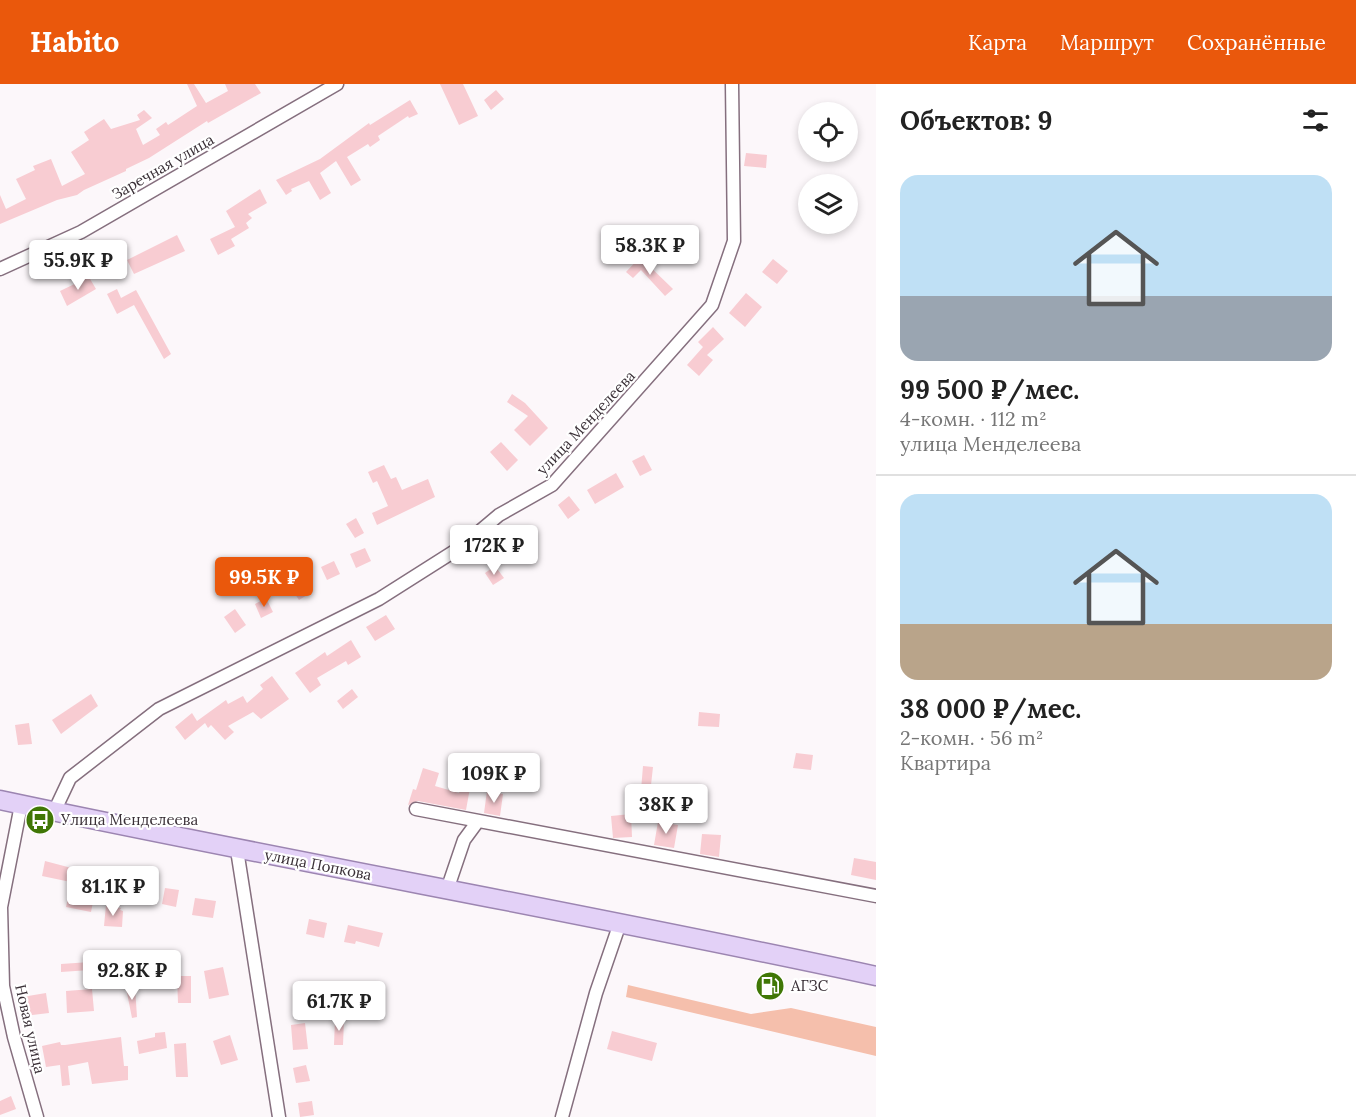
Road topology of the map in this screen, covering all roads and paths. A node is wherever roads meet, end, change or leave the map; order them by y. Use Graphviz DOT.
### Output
graph roads {
  1 [pos="337,84"];
  2 [pos="732,84"];
  3 [pos="0,269"];
  4 [pos="0,800"];
  5 [pos="21,805"];
  6 [pos="416,809"];
  7 [pos="54,812"];
  8 [pos="478,821"];
  9 [pos="237,850"];
  10 [pos="447,890"];
  11 [pos="876,896"];
  12 [pos="629,925"];
  13 [pos="876,976"];
  14 [pos="37,1117"];
  15 [pos="279,1117"];
  16 [pos="562,1117"];
  1 -- 3 [label="street, Заречная улица"];
  2 -- 7 [label="street, улица Менделеева"];
  4 -- 5 [label="main road, улица Попкова"];
  5 -- 7 [label="main road, улица Попкова"];
  5 -- 14 [label="street, Новая улица"];
  6 -- 8 [label="street"];
  7 -- 9 [label="main road, улица Попкова"];
  8 -- 10 [label="street"];
  8 -- 11 [label="street"];
  9 -- 10 [label="main road, улица Попкова"];
  9 -- 15 [label="street"];
  10 -- 12 [label="main road, улица Попкова"];
  12 -- 13 [label="main road, улица Попкова"];
  12 -- 16 [label="street"];
}
